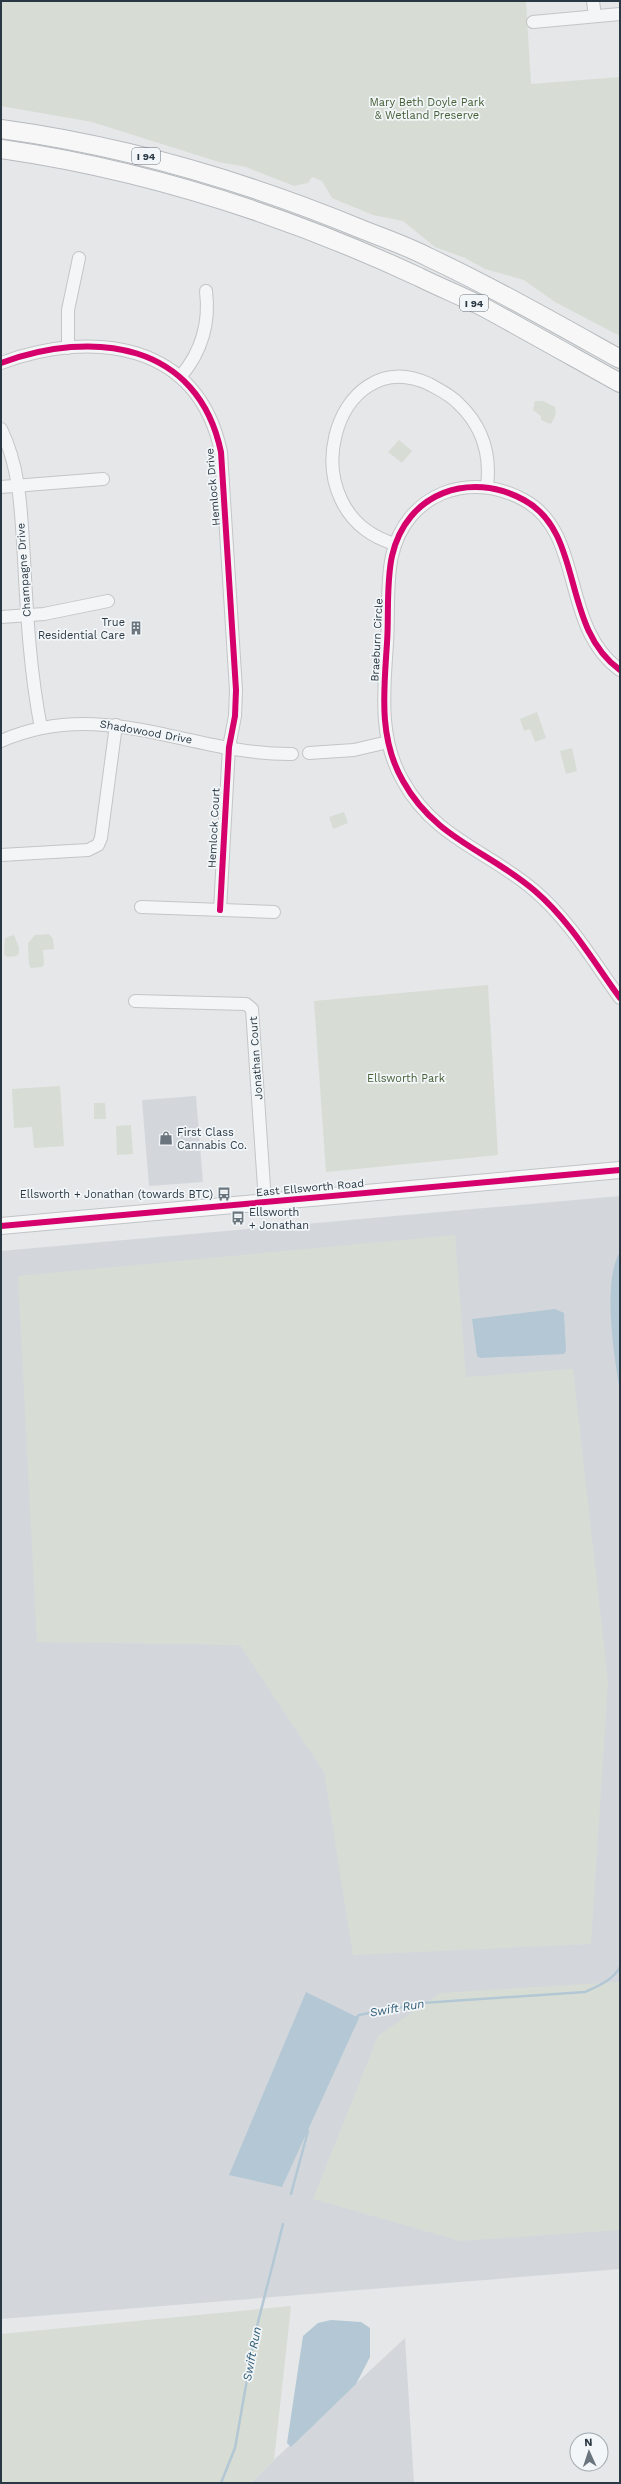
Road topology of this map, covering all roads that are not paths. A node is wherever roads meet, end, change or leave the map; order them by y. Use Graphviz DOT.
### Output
graph roads {
  1 [pos="593,1"];
  2 [pos="620,14"];
  3 [pos="595,16"];
  4 [pos="533,22"];
  5 [pos="1,129"];
  6 [pos="1,149"];
  7 [pos="79,258"];
  8 [pos="206,291"];
  9 [pos="68,348"];
  10 [pos="620,359"];
  11 [pos="1,363"];
  12 [pos="181,376"];
  13 [pos="620,383"];
  14 [pos="1,429"];
  15 [pos="103,479"];
  16 [pos="18,484"];
  17 [pos="487,486"];
  18 [pos="1,487"];
  19 [pos="395,544"];
  20 [pos="108,602"];
  21 [pos="27,615"];
  22 [pos="1,617"];
  23 [pos="620,670"];
  24 [pos="116,725"];
  25 [pos="41,728"];
  26 [pos="1,741"];
  27 [pos="388,742"];
  28 [pos="229,747"];
  29 [pos="309,753"];
  30 [pos="292,754"];
  31 [pos="1,855"];
  32 [pos="141,907"];
  33 [pos="220,910"];
  34 [pos="274,912"];
  35 [pos="620,998"];
  36 [pos="135,1001"];
  37 [pos="620,1170"];
  38 [pos="265,1202"];
  39 [pos="1,1226"];
  1 -- 3 [label="street"];
  2 -- 3 [label="street"];
  3 -- 4 [label="street"];
  5 -- 10 [label="highway, I 94"];
  6 -- 13 [label="highway, I 94"];
  7 -- 9 [label="street"];
  8 -- 12 [label="street"];
  9 -- 11 [label="street, Hemlock Drive"];
  9 -- 12 [label="street, Hemlock Drive"];
  12 -- 28 [label="street, Hemlock Drive"];
  14 -- 16 [label="street, Champagne Drive"];
  15 -- 16 [label="street"];
  16 -- 18 [label="street"];
  16 -- 21 [label="street, Champagne Drive"];
  17 -- 19 [label="street, Braeburn Circle"];
  17 -- 19 [label="street"];
  17 -- 23 [label="street, Braeburn Circle"];
  19 -- 27 [label="street, Braeburn Circle"];
  20 -- 21 [label="street"];
  21 -- 22 [label="street"];
  21 -- 25 [label="street, Champagne Drive"];
  24 -- 25 [label="street, Shadowood Drive"];
  24 -- 28 [label="street, Shadowood Drive"];
  24 -- 31 [label="street"];
  25 -- 26 [label="street, Shadowood Drive"];
  27 -- 29 [label="street"];
  27 -- 35 [label="street, Braeburn Circle"];
  28 -- 30 [label="street, Shadowood Drive"];
  28 -- 33 [label="street, Hemlock Court"];
  32 -- 33 [label="street"];
  33 -- 34 [label="street"];
  36 -- 38 [label="street, Jonathan Court"];
  37 -- 38 [label="main road, East Ellsworth Road"];
  38 -- 39 [label="main road, East Ellsworth Road"];
}
